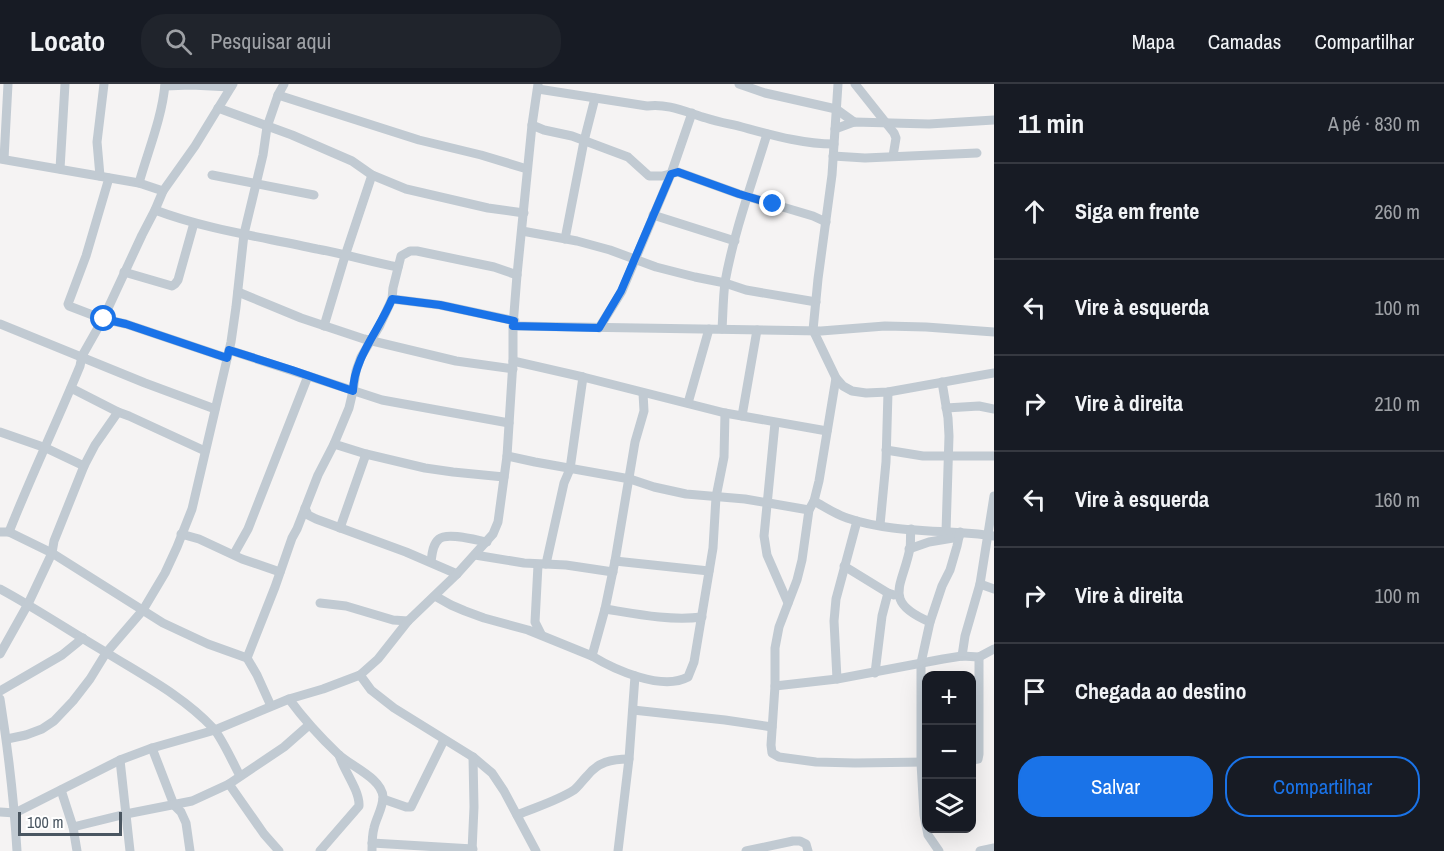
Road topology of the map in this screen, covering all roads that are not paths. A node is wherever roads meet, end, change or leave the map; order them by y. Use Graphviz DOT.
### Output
graph roads {
  1 [pos="8,84"];
  2 [pos="65,84"];
  3 [pos="104,84"];
  4 [pos="284,84"];
  5 [pos="739,84"];
  6 [pos="838,84"];
  7 [pos="855,84"];
  8 [pos="165,85"];
  9 [pos="191,85"];
  10 [pos="232,86"];
  11 [pos="538,86"];
  12 [pos="278,95"];
  13 [pos="595,98"];
  14 [pos="218,108"];
  15 [pos="836,109"];
  16 [pos="692,113"];
  17 [pos="994,120"];
  18 [pos="854,122"];
  19 [pos="887,123"];
  20 [pos="532,125"];
  21 [pos="267,127"];
  22 [pos="835,129"];
  23 [pos="767,134"];
  24 [pos="584,141"];
  25 [pos="834,144"];
  26 [pos="977,153"];
  27 [pos="833,156"];
  28 [pos="893,156"];
  29 [pos="2,159"];
  30 [pos="60,168"];
  31 [pos="527,169"];
  32 [pos="671,174"];
  33 [pos="212,175"];
  34 [pos="372,175"];
  35 [pos="104,177"];
  36 [pos="139,183"];
  37 [pos="256,183"];
  38 [pos="163,191"];
  39 [pos="314,195"];
  40 [pos="747,196"];
  41 [pos="155,210"];
  42 [pos="524,213"];
  43 [pos="653,215"];
  44 [pos="826,222"];
  45 [pos="194,223"];
  46 [pos="522,231"];
  47 [pos="244,234"];
  48 [pos="565,238"];
  49 [pos="735,241"];
  50 [pos="345,256"];
  51 [pos="634,260"];
  52 [pos="399,267"];
  53 [pos="124,272"];
  54 [pos="517,275"];
  55 [pos="725,283"];
  56 [pos="238,291"];
  57 [pos="392,299"];
  58 [pos="816,302"];
  59 [pos="104,319"];
  60 [pos="0,324"];
  61 [pos="514,324"];
  62 [pos="324,326"];
  63 [pos="599,328"];
  64 [pos="709,329"];
  65 [pos="722,329"];
  66 [pos="757,330"];
  67 [pos="813,330"];
  68 [pos="994,332"];
  69 [pos="371,340"];
  70 [pos="228,354"];
  71 [pos="82,356"];
  72 [pos="513,365"];
  73 [pos="994,373"];
  74 [pos="308,376"];
  75 [pos="583,376"];
  76 [pos="836,378"];
  77 [pos="942,382"];
  78 [pos="71,388"];
  79 [pos="353,391"];
  80 [pos="888,392"];
  81 [pos="643,393"];
  82 [pos="661,397"];
  83 [pos="688,403"];
  84 [pos="946,408"];
  85 [pos="215,409"];
  86 [pos="994,409"];
  87 [pos="644,411"];
  88 [pos="117,412"];
  89 [pos="725,413"];
  90 [pos="742,416"];
  91 [pos="509,423"];
  92 [pos="774,423"];
  93 [pos="827,431"];
  94 [pos="0,432"];
  95 [pos="334,444"];
  96 [pos="45,448"];
  97 [pos="886,450"];
  98 [pos="205,451"];
  99 [pos="366,454"];
  100 [pos="507,456"];
  101 [pos="994,456"];
  102 [pos="949,457"];
  103 [pos="84,466"];
  104 [pos="570,468"];
  105 [pos="504,477"];
  106 [pos="630,479"];
  107 [pos="994,496"];
  108 [pos="717,497"];
  109 [pos="767,502"];
  110 [pos="811,505"];
  111 [pos="305,508"];
  112 [pos="321,521"];
  113 [pos="858,521"];
  114 [pos="880,525"];
  115 [pos="340,528"];
  116 [pos="297,529"];
  117 [pos="911,529"];
  118 [pos="5,532"];
  119 [pos="946,532"];
  120 [pos="182,534"];
  121 [pos="959,534"];
  122 [pos="990,535"];
  123 [pos="487,542"];
  124 [pos="909,549"];
  125 [pos="52,553"];
  126 [pos="234,554"];
  127 [pos="475,555"];
  128 [pos="615,561"];
  129 [pos="431,562"];
  130 [pos="542,564"];
  131 [pos="844,566"];
  132 [pos="709,571"];
  133 [pos="280,572"];
  134 [pos="613,572"];
  135 [pos="457,574"];
  136 [pos="980,585"];
  137 [pos="0,589"];
  138 [pos="994,589"];
  139 [pos="893,595"];
  140 [pos="435,596"];
  141 [pos="320,603"];
  142 [pos="788,603"];
  143 [pos="28,604"];
  144 [pos="605,609"];
  145 [pos="143,610"];
  146 [pos="702,616"];
  147 [pos="408,621"];
  148 [pos="535,621"];
  149 [pos="930,622"];
  150 [pos="528,630"];
  151 [pos="540,634"];
  152 [pos="83,638"];
  153 [pos="994,649"];
  154 [pos="106,652"];
  155 [pos="0,654"];
  156 [pos="592,656"];
  157 [pos="962,656"];
  158 [pos="979,657"];
  159 [pos="247,658"];
  160 [pos="921,663"];
  161 [pos="875,673"];
  162 [pos="360,675"];
  163 [pos="635,676"];
  164 [pos="837,679"];
  165 [pos="775,686"];
  166 [pos="0,691"];
  167 [pos="0,699"];
  168 [pos="289,699"];
  169 [pos="270,706"];
  170 [pos="633,710"];
  171 [pos="309,725"];
  172 [pos="923,725"];
  173 [pos="772,727"];
  174 [pos="215,730"];
  175 [pos="7,738"];
  176 [pos="444,740"];
  177 [pos="152,748"];
  178 [pos="339,755"];
  179 [pos="473,757"];
  180 [pos="629,759"];
  181 [pos="976,759"];
  182 [pos="120,760"];
  183 [pos="922,762"];
  184 [pos="240,776"];
  185 [pos="924,779"];
  186 [pos="229,784"];
  187 [pos="61,790"];
  188 [pos="383,799"];
  189 [pos="174,805"];
  190 [pos="0,812"];
  191 [pos="15,813"];
  192 [pos="126,814"];
  193 [pos="517,815"];
  194 [pos="73,828"];
  195 [pos="372,847"];
  196 [pos="994,848"];
  197 [pos="472,850"];
  198 [pos="17,851"];
  199 [pos="76,851"];
  200 [pos="129,851"];
  201 [pos="190,851"];
  202 [pos="279,851"];
  203 [pos="320,851"];
  204 [pos="536,851"];
  205 [pos="618,851"];
  206 [pos="746,851"];
  207 [pos="808,851"];
  208 [pos="939,851"];
  209 [pos="980,851"];
  1 -- 29 [label="street"];
  2 -- 30 [label="street"];
  3 -- 35 [label="street"];
  4 -- 12 [label="street"];
  5 -- 15 [label="street"];
  6 -- 15 [label="street"];
  7 -- 19 [label="street"];
  8 -- 9 [label="street"];
  8 -- 36 [label="street"];
  9 -- 10 [label="street"];
  10 -- 14 [label="street"];
  11 -- 13 [label="street"];
  11 -- 20 [label="street"];
  12 -- 21 [label="street"];
  12 -- 31 [label="street"];
  13 -- 16 [label="street"];
  13 -- 24 [label="street"];
  14 -- 21 [label="street"];
  14 -- 38 [label="street"];
  15 -- 18 [label="street"];
  15 -- 22 [label="street"];
  16 -- 23 [label="street"];
  16 -- 32 [label="street"];
  17 -- 19 [label="street"];
  18 -- 19 [label="street"];
  18 -- 22 [label="street"];
  19 -- 28 [label="street"];
  20 -- 24 [label="street"];
  20 -- 31 [label="street"];
  21 -- 34 [label="street"];
  21 -- 37 [label="street"];
  22 -- 25 [label="street"];
  23 -- 25 [label="street"];
  23 -- 40 [label="street"];
  24 -- 32 [label="street"];
  24 -- 48 [label="street"];
  25 -- 27 [label="street"];
  26 -- 28 [label="street"];
  27 -- 28 [label="street"];
  27 -- 44 [label="street"];
  29 -- 30 [label="street"];
  30 -- 35 [label="street"];
  31 -- 42 [label="street"];
  32 -- 40 [label="street"];
  32 -- 43 [label="street"];
  33 -- 37 [label="street"];
  34 -- 42 [label="street"];
  34 -- 50 [label="street"];
  35 -- 36 [label="street"];
  35 -- 59 [label="street"];
  36 -- 38 [label="street"];
  37 -- 39 [label="street"];
  37 -- 47 [label="street"];
  38 -- 41 [label="street"];
  40 -- 44 [label="street"];
  40 -- 49 [label="street"];
  41 -- 45 [label="street"];
  41 -- 53 [label="street"];
  42 -- 46 [label="street"];
  43 -- 49 [label="street"];
  43 -- 51 [label="street"];
  44 -- 58 [label="street"];
  45 -- 47 [label="street"];
  45 -- 53 [label="street"];
  46 -- 48 [label="street"];
  46 -- 54 [label="street"];
  47 -- 50 [label="street"];
  47 -- 56 [label="street"];
  48 -- 51 [label="street"];
  49 -- 55 [label="street"];
  50 -- 52 [label="street"];
  50 -- 62 [label="street"];
  51 -- 55 [label="street"];
  51 -- 63 [label="street"];
  52 -- 54 [label="street"];
  52 -- 57 [label="street"];
  53 -- 59 [label="street"];
  54 -- 61 [label="street"];
  55 -- 58 [label="street"];
  55 -- 65 [label="street"];
  56 -- 62 [label="street"];
  56 -- 70 [label="street"];
  57 -- 61 [label="street"];
  57 -- 69 [label="street"];
  58 -- 67 [label="street"];
  59 -- 70 [label="street"];
  59 -- 71 [label="street"];
  60 -- 71 [label="street"];
  61 -- 63 [label="street"];
  61 -- 72 [label="street"];
  62 -- 69 [label="street"];
  63 -- 64 [label="street"];
  64 -- 65 [label="street"];
  64 -- 83 [label="street"];
  65 -- 66 [label="street"];
  66 -- 67 [label="street"];
  66 -- 90 [label="street"];
  67 -- 68 [label="street"];
  67 -- 76 [label="street"];
  69 -- 72 [label="street"];
  69 -- 79 [label="street"];
  70 -- 74 [label="street"];
  70 -- 85 [label="street"];
  71 -- 78 [label="street"];
  71 -- 85 [label="street"];
  72 -- 75 [label="street"];
  72 -- 91 [label="street"];
  73 -- 77 [label="street"];
  74 -- 79 [label="street"];
  74 -- 126 [label="street"];
  75 -- 81 [label="street"];
  75 -- 104 [label="street"];
  76 -- 80 [label="street"];
  76 -- 93 [label="street"];
  77 -- 80 [label="street"];
  77 -- 84 [label="street"];
  78 -- 88 [label="street"];
  78 -- 96 [label="street"];
  79 -- 91 [label="street"];
  79 -- 95 [label="street"];
  80 -- 97 [label="street"];
  81 -- 82 [label="street"];
  81 -- 87 [label="street"];
  82 -- 83 [label="street"];
  82 -- 87 [label="street"];
  83 -- 89 [label="street"];
  84 -- 86 [label="street"];
  84 -- 102 [label="street"];
  85 -- 98 [label="street"];
  87 -- 106 [label="street"];
  88 -- 98 [label="street"];
  88 -- 103 [label="street"];
  89 -- 90 [label="street"];
  89 -- 108 [label="street"];
  90 -- 92 [label="street"];
  91 -- 100 [label="street"];
  92 -- 93 [label="street"];
  92 -- 109 [label="street"];
  93 -- 110 [label="street"];
  94 -- 96 [label="street"];
  95 -- 99 [label="street"];
  95 -- 111 [label="street"];
  96 -- 103 [label="street"];
  96 -- 118 [label="street"];
  97 -- 102 [label="street"];
  97 -- 114 [label="street"];
  98 -- 120 [label="street"];
  99 -- 105 [label="street"];
  99 -- 115 [label="street"];
  100 -- 104 [label="street"];
  100 -- 105 [label="street"];
  101 -- 102 [label="street"];
  102 -- 119 [label="street"];
  103 -- 125 [label="street"];
  104 -- 106 [label="street"];
  104 -- 130 [label="street"];
  105 -- 123 [label="street"];
  106 -- 108 [label="street"];
  106 -- 128 [label="street"];
  107 -- 122 [label="street"];
  108 -- 109 [label="street"];
  108 -- 132 [label="street"];
  109 -- 110 [label="street"];
  109 -- 142 [label="street"];
  110 -- 113 [label="street"];
  110 -- 142 [label="street"];
  111 -- 112 [label="street"];
  111 -- 116 [label="street"];
  112 -- 115 [label="street"];
  112 -- 116 [label="street"];
  113 -- 114 [label="street"];
  113 -- 131 [label="street"];
  114 -- 117 [label="street"];
  115 -- 129 [label="street"];
  116 -- 133 [label="street"];
  117 -- 119 [label="street"];
  117 -- 124 [label="street"];
  118 -- 125 [label="street"];
  119 -- 121 [label="street"];
  120 -- 126 [label="street"];
  120 -- 145 [label="street"];
  121 -- 122 [label="street"];
  121 -- 124 [label="street"];
  121 -- 149 [label="street"];
  122 -- 136 [label="street"];
  123 -- 127 [label="street"];
  123 -- 129 [label="street"];
  124 -- 139 [label="street"];
  125 -- 143 [label="street"];
  125 -- 145 [label="street"];
  126 -- 133 [label="street"];
  127 -- 130 [label="street"];
  127 -- 135 [label="street"];
  128 -- 132 [label="street"];
  128 -- 134 [label="street"];
  129 -- 135 [label="street"];
  130 -- 134 [label="street"];
  130 -- 148 [label="street"];
  131 -- 139 [label="street"];
  131 -- 164 [label="street"];
  132 -- 146 [label="street"];
  133 -- 159 [label="street"];
  134 -- 144 [label="street"];
  135 -- 140 [label="street"];
  136 -- 138 [label="street"];
  136 -- 157 [label="street"];
  137 -- 143 [label="street"];
  139 -- 149 [label="street"];
  139 -- 161 [label="street"];
  140 -- 147 [label="street"];
  140 -- 150 [label="street"];
  141 -- 147 [label="street"];
  142 -- 165 [label="street"];
  143 -- 152 [label="street"];
  143 -- 155 [label="street"];
  144 -- 146 [label="street"];
  144 -- 156 [label="street"];
  145 -- 154 [label="street"];
  145 -- 159 [label="street"];
  146 -- 163 [label="street"];
  147 -- 162 [label="street"];
  148 -- 150 [label="street"];
  148 -- 151 [label="street"];
  149 -- 160 [label="street"];
  150 -- 151 [label="street"];
  151 -- 156 [label="street"];
  152 -- 154 [label="street"];
  152 -- 166 [label="street"];
  153 -- 158 [label="street"];
  154 -- 174 [label="street"];
  154 -- 175 [label="street"];
  156 -- 163 [label="street"];
  157 -- 158 [label="street"];
  157 -- 160 [label="street"];
  158 -- 181 [label="street"];
  159 -- 169 [label="street"];
  160 -- 161 [label="street"];
  160 -- 172 [label="street"];
  161 -- 164 [label="street"];
  162 -- 168 [label="street"];
  162 -- 176 [label="street"];
  163 -- 170 [label="street"];
  164 -- 165 [label="street"];
  165 -- 173 [label="street"];
  167 -- 175 [label="street"];
  168 -- 169 [label="street"];
  168 -- 171 [label="street"];
  169 -- 174 [label="street"];
  170 -- 173 [label="street"];
  170 -- 180 [label="street"];
  171 -- 178 [label="street"];
  171 -- 184 [label="street"];
  173 -- 183 [label="street"];
  174 -- 177 [label="street"];
  174 -- 184 [label="street"];
  175 -- 191 [label="street"];
  176 -- 179 [label="street"];
  176 -- 188 [label="street"];
  177 -- 182 [label="street"];
  177 -- 189 [label="street"];
  178 -- 188 [label="street"];
  178 -- 203 [label="street"];
  179 -- 193 [label="street"];
  179 -- 197 [label="street"];
  180 -- 193 [label="street"];
  180 -- 205 [label="street"];
  182 -- 187 [label="street"];
  182 -- 192 [label="street"];
  184 -- 186 [label="street"];
  185 -- 208 [label="street"];
  186 -- 189 [label="street"];
  186 -- 202 [label="street"];
  187 -- 191 [label="street"];
  187 -- 194 [label="street"];
  188 -- 195 [label="street"];
  189 -- 192 [label="street"];
  189 -- 201 [label="street"];
  190 -- 191 [label="street"];
  191 -- 198 [label="street"];
  192 -- 194 [label="street"];
  192 -- 200 [label="street"];
  193 -- 204 [label="street"];
  194 -- 199 [label="street"];
  195 -- 197 [label="street"];
  196 -- 209 [label="street"];
  206 -- 207 [label="street"];
}
